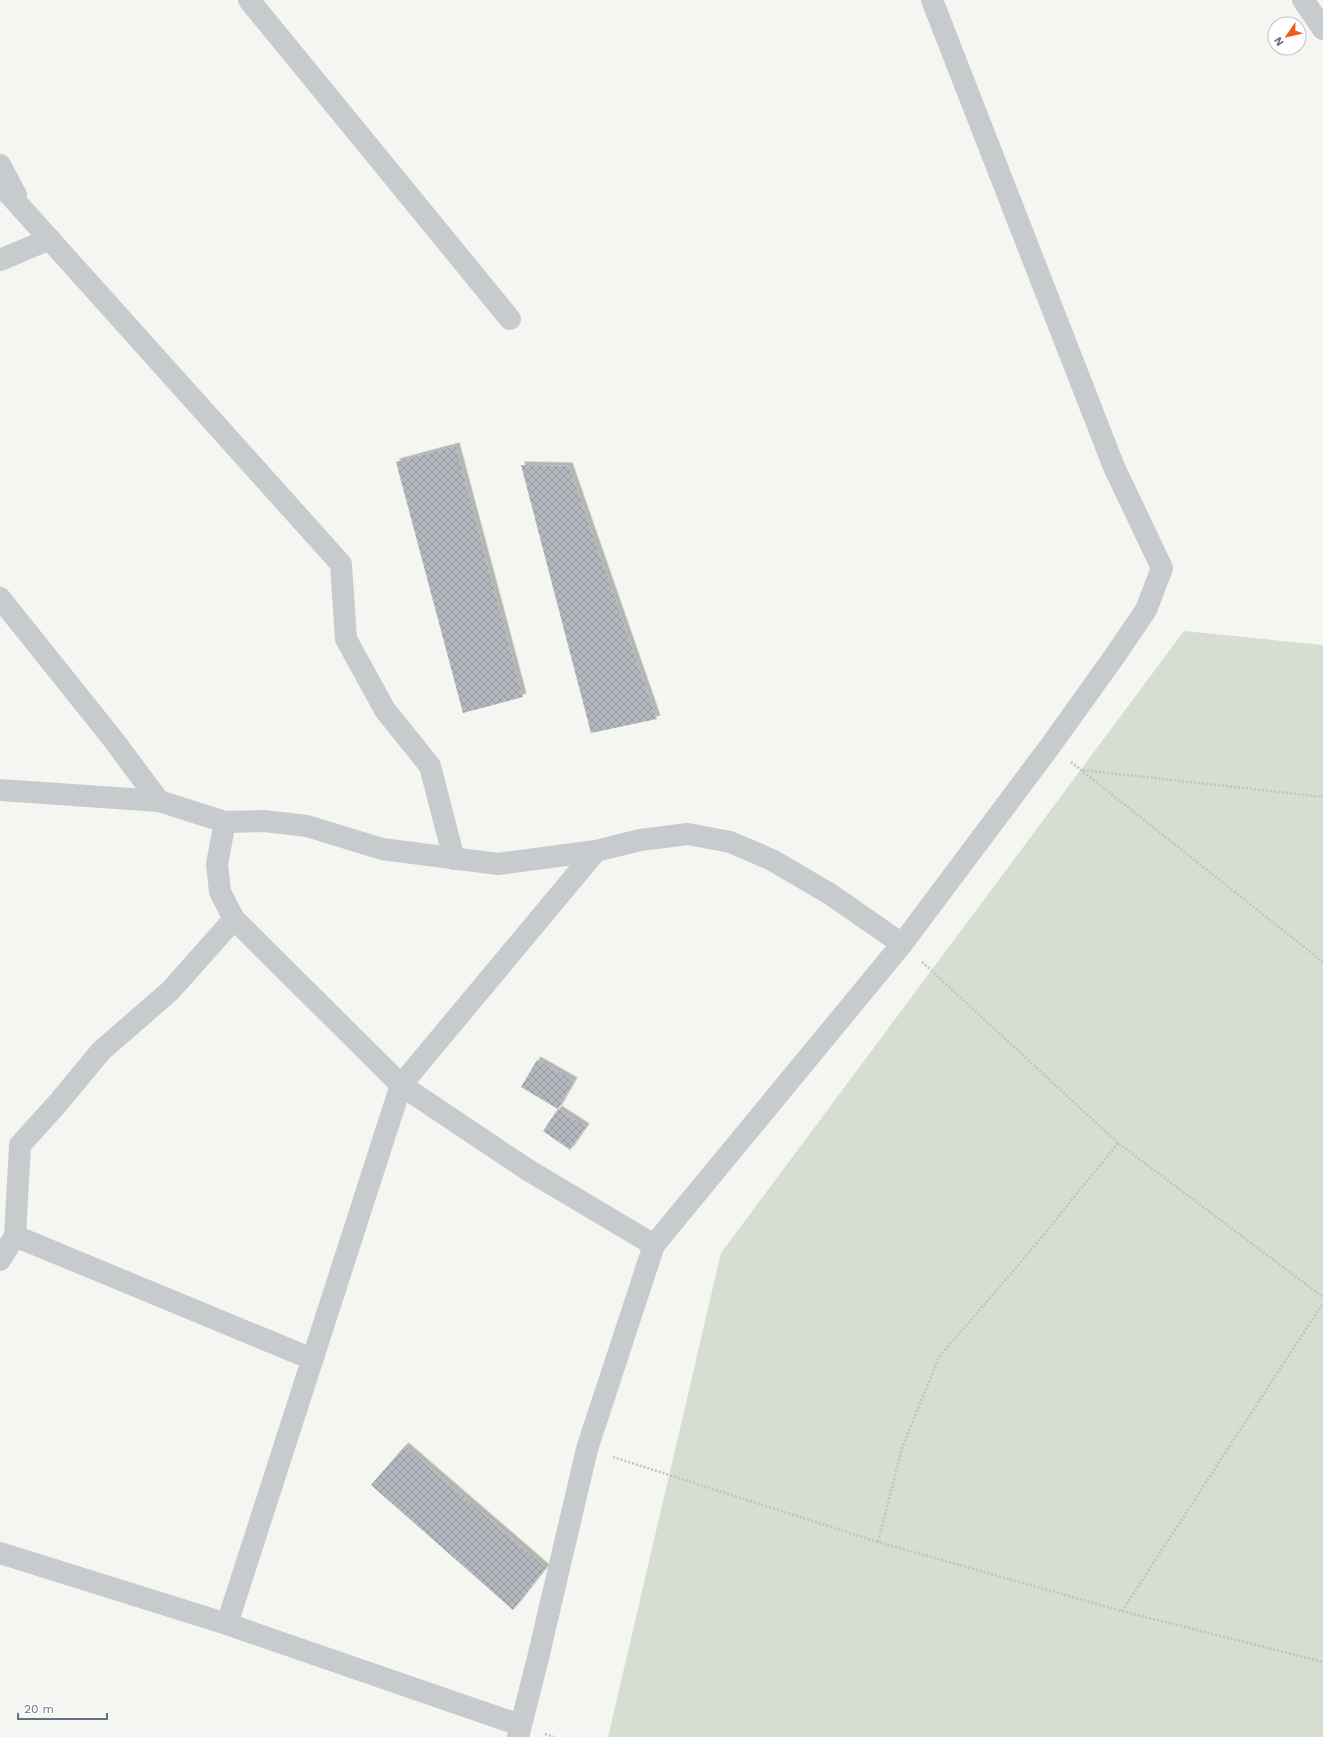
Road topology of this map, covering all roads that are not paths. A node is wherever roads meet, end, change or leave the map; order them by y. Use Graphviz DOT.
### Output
graph roads {
  1 [pos="250,0"];
  2 [pos="932,0"];
  3 [pos="1303,0"];
  4 [pos="1323,30"];
  5 [pos="0,165"];
  6 [pos="0,184"];
  7 [pos="24,210"];
  8 [pos="50,239"];
  9 [pos="0,260"];
  10 [pos="510,319"];
  11 [pos="4,607"];
  12 [pos="0,790"];
  13 [pos="159,801"];
  14 [pos="224,822"];
  15 [pos="596,851"];
  16 [pos="454,859"];
  17 [pos="234,919"];
  18 [pos="902,944"];
  19 [pos="401,1085"];
  20 [pos="14,1236"];
  21 [pos="654,1245"];
  22 [pos="0,1260"];
  23 [pos="312,1360"];
  24 [pos="0,1553"];
  25 [pos="227,1624"];
  26 [pos="519,1731"];
  1 -- 10 [label="street"];
  2 -- 18 [label="street"];
  3 -- 4 [label="street"];
  5 -- 7 [label="street"];
  6 -- 7 [label="street"];
  7 -- 8 [label="street"];
  8 -- 9 [label="street"];
  8 -- 16 [label="street"];
  11 -- 13 [label="street"];
  12 -- 13 [label="street"];
  13 -- 14 [label="street"];
  14 -- 16 [label="street"];
  14 -- 17 [label="street"];
  15 -- 16 [label="street"];
  15 -- 18 [label="street"];
  15 -- 19 [label="street"];
  17 -- 19 [label="street"];
  17 -- 20 [label="street"];
  18 -- 21 [label="street"];
  19 -- 21 [label="street"];
  19 -- 23 [label="street"];
  20 -- 22 [label="street"];
  20 -- 23 [label="street"];
  21 -- 26 [label="street"];
  23 -- 25 [label="street"];
  24 -- 25 [label="street"];
  25 -- 26 [label="street"];
}
